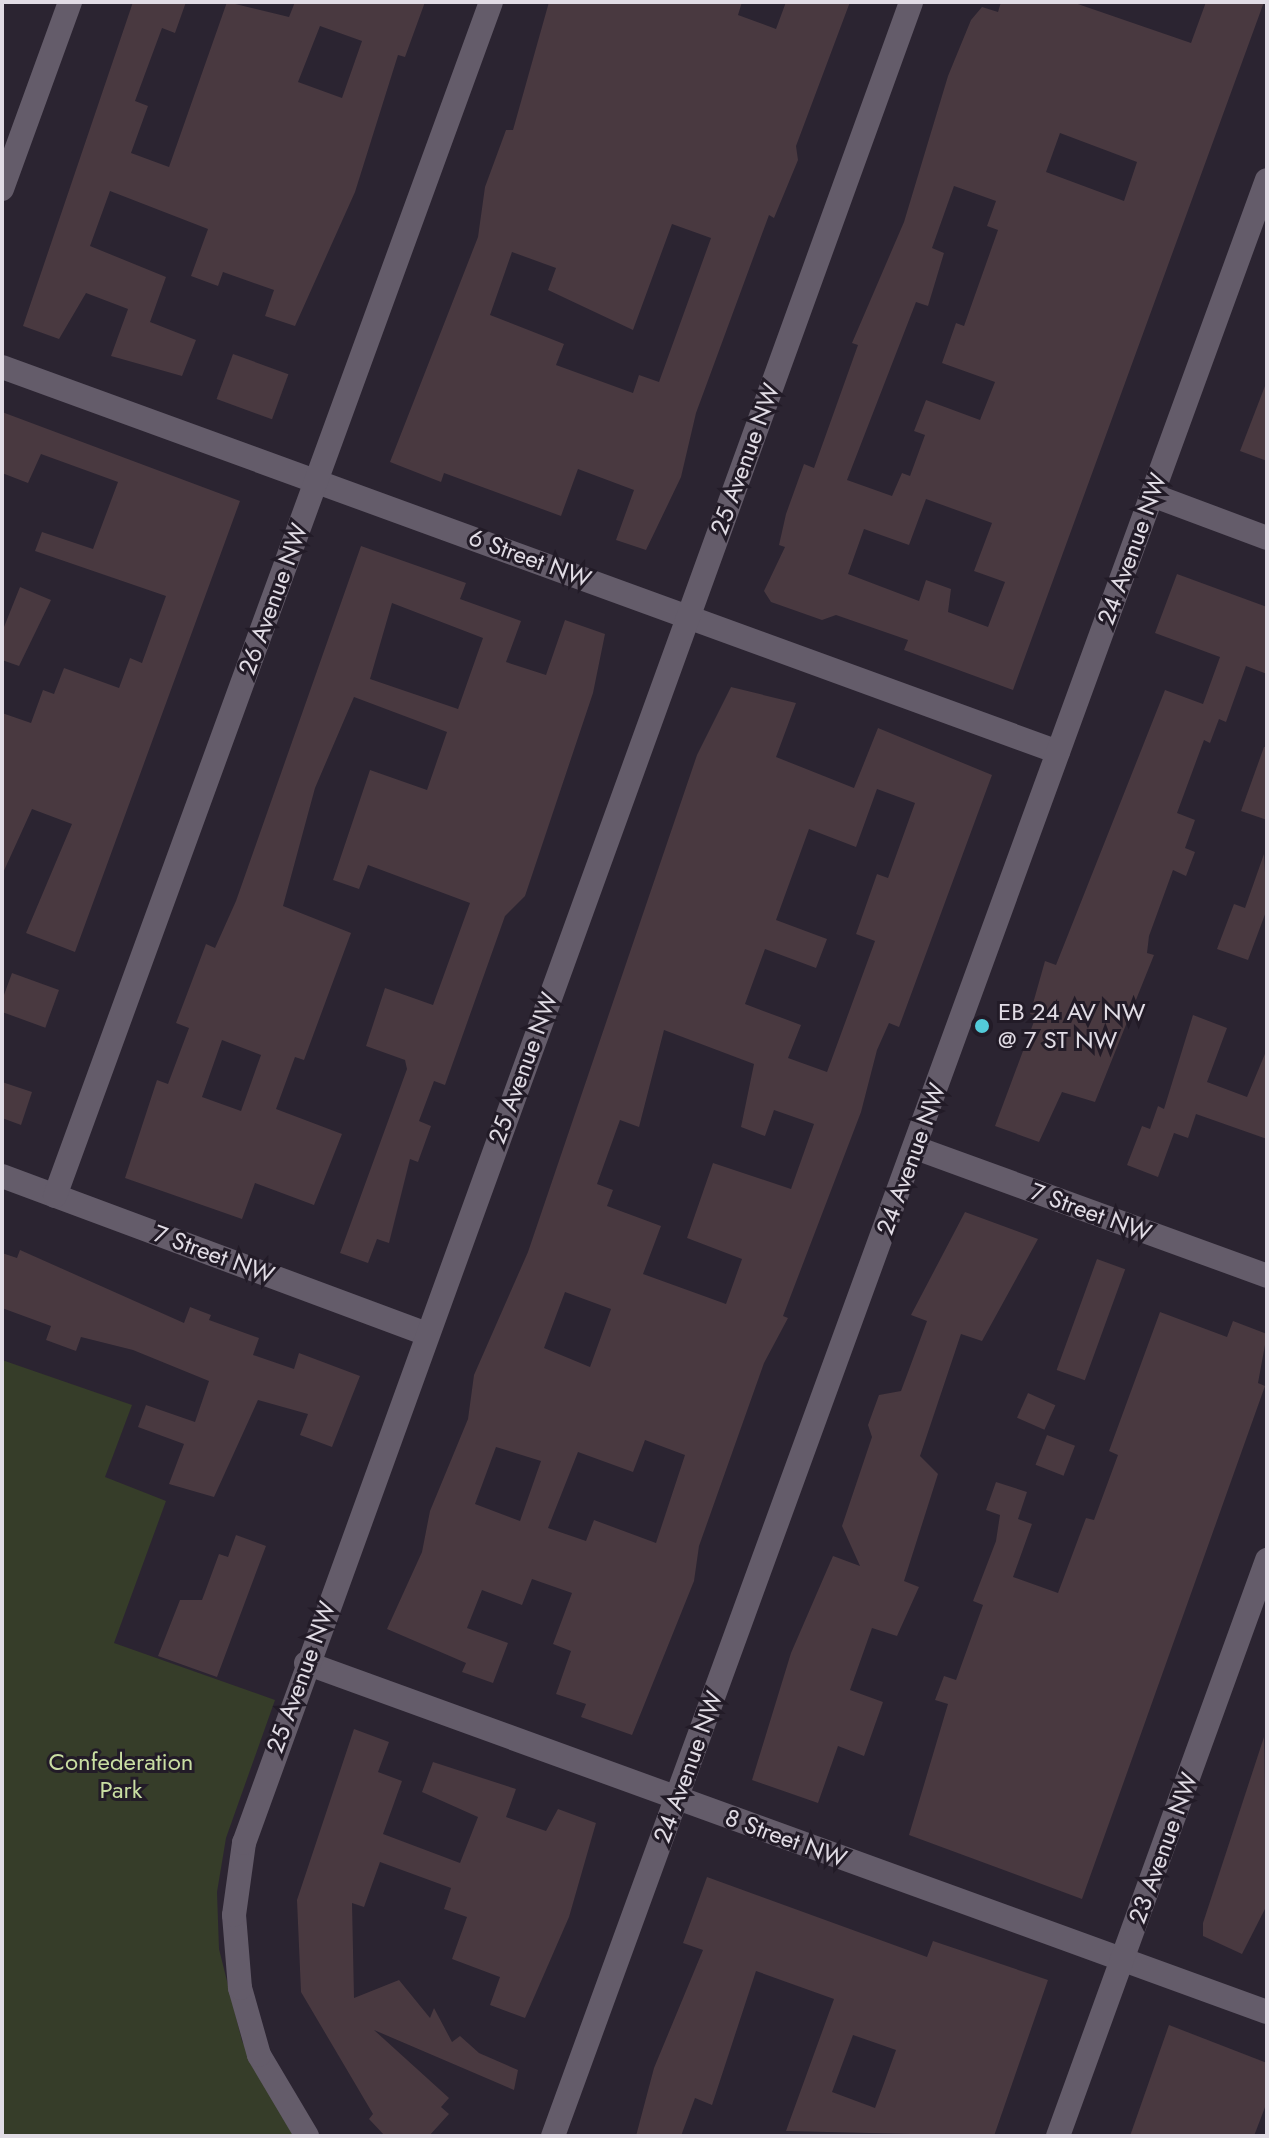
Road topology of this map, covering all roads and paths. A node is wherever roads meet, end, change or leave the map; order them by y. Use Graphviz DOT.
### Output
graph roads {
  1 [pos="70,2"];
  2 [pos="491,2"];
  3 [pos="911,2"];
  4 [pos="1267,180"];
  5 [pos="2,189"];
  6 [pos="2,367"];
  7 [pos="316,481"];
  8 [pos="1152,495"];
  9 [pos="1267,538"];
  10 [pos="689,615"];
  11 [pos="1058,752"];
  12 [pos="916,1148"];
  13 [pos="2,1176"];
  14 [pos="55,1196"];
  15 [pos="1267,1276"];
  16 [pos="425,1333"];
  17 [pos="1267,1560"];
  18 [pos="306,1663"];
  19 [pos="677,1798"];
  20 [pos="1122,1960"];
  21 [pos="1267,2012"];
  22 [pos="307,2136"];
  23 [pos="553,2136"];
  24 [pos="1058,2136"];
  1 -- 5 [label="street"];
  2 -- 7 [label="street, 26 Avenue NW"];
  3 -- 10 [label="street, 25 Avenue NW"];
  4 -- 8 [label="street, 24 Avenue NW"];
  6 -- 7 [label="street, 6 Street NW"];
  7 -- 10 [label="street, 6 Street NW"];
  7 -- 14 [label="street, 26 Avenue NW"];
  8 -- 9 [label="street"];
  8 -- 11 [label="street, 24 Avenue NW"];
  10 -- 11 [label="street, 6 Street NW"];
  10 -- 16 [label="street, 25 Avenue NW"];
  11 -- 12 [label="street, 24 Avenue NW"];
  12 -- 15 [label="street, 7 Street NW"];
  12 -- 19 [label="street, 24 Avenue NW"];
  13 -- 14 [label="street, 7 Street NW"];
  14 -- 16 [label="street, 7 Street NW"];
  16 -- 18 [label="street, 25 Avenue NW"];
  17 -- 20 [label="street, 23 Avenue NW"];
  18 -- 19 [label="street, 8 Street NW"];
  18 -- 22 [label="street, 25 Avenue NW"];
  19 -- 20 [label="street, 8 Street NW"];
  19 -- 23 [label="street, 24 Avenue NW"];
  20 -- 21 [label="street, 8 Street NW"];
  20 -- 24 [label="street, 23 Avenue NW"];
}
